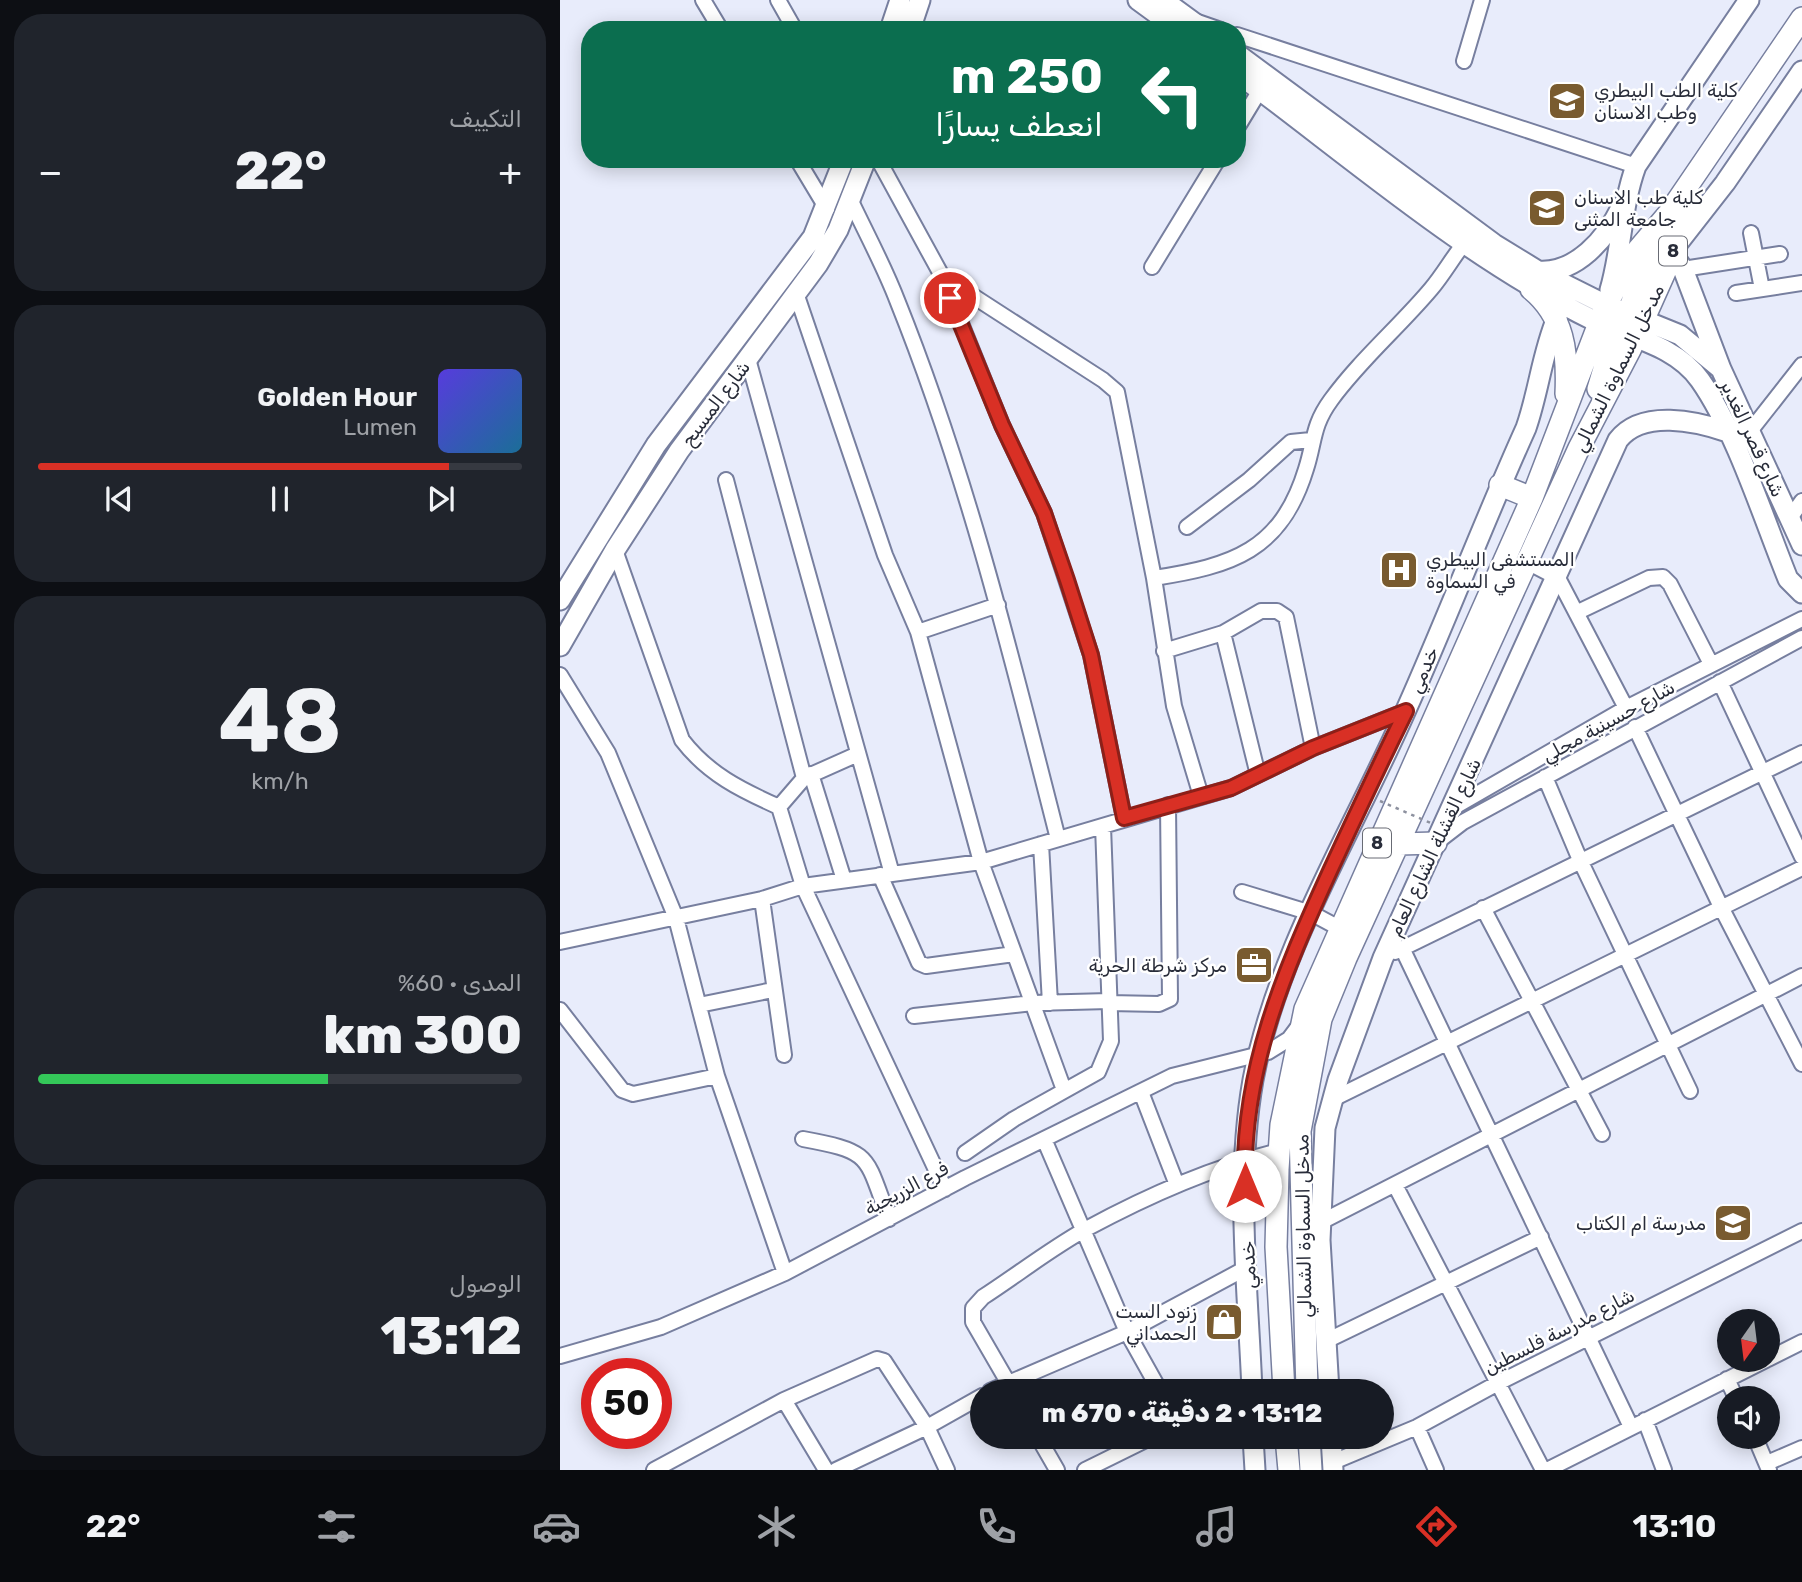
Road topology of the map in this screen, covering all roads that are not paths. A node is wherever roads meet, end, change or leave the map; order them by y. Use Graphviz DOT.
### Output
graph roads {
  1 [pos="703,0"];
  2 [pos="778,0"];
  3 [pos="900,0"];
  4 [pos="920,0"];
  5 [pos="1138,0"];
  6 [pos="1163,0"];
  7 [pos="1482,0"];
  8 [pos="1742,2"];
  9 [pos="1802,18"];
  10 [pos="716,21"];
  11 [pos="790,21"];
  12 [pos="893,21"];
  13 [pos="913,21"];
  14 [pos="1181,21"];
  15 [pos="1186,21"];
  16 [pos="1246,38"];
  17 [pos="1246,61"];
  18 [pos="1464,61"];
  19 [pos="1802,71"];
  20 [pos="1246,80"];
  21 [pos="1260,90"];
  22 [pos="1246,113"];
  23 [pos="1636,166"];
  24 [pos="802,168"];
  25 [pos="841,168"];
  26 [pos="862,168"];
  27 [pos="883,168"];
  28 [pos="1212,168"];
  29 [pos="1693,179"];
  30 [pos="1628,189"];
  31 [pos="850,199"];
  32 [pos="827,209"];
  33 [pos="1751,233"];
  34 [pos="1465,242"];
  35 [pos="1780,254"];
  36 [pos="1677,257"];
  37 [pos="1756,259"];
  38 [pos="1152,267"];
  39 [pos="942,276"];
  40 [pos="1534,280"];
  41 [pos="1802,283"];
  42 [pos="1762,289"];
  43 [pos="796,293"];
  44 [pos="1736,293"];
  45 [pos="1557,318"];
  46 [pos="1621,321"];
  47 [pos="748,359"];
  48 [pos="1802,365"];
  49 [pos="1721,369"];
  50 [pos="1751,430"];
  51 [pos="1728,432"];
  52 [pos="1311,440"];
  53 [pos="1550,452"];
  54 [pos="726,480"];
  55 [pos="1500,485"];
  56 [pos="1532,498"];
  57 [pos="1802,501"];
  58 [pos="1790,518"];
  59 [pos="1187,527"];
  60 [pos="1802,545"];
  61 [pos="615,550"];
  62 [pos="1527,562"];
  63 [pos="1154,578"];
  64 [pos="1558,578"];
  65 [pos="1802,593"];
  66 [pos="560,600"];
  67 [pos="998,605"];
  68 [pos="1578,612"];
  69 [pos="1802,619"];
  70 [pos="918,632"];
  71 [pos="1223,633"];
  72 [pos="1802,638"];
  73 [pos="560,646"];
  74 [pos="1164,652"];
  75 [pos="1711,664"];
  76 [pos="560,675"];
  77 [pos="1720,682"];
  78 [pos="1626,708"];
  79 [pos="1406,711"];
  80 [pos="1635,726"];
  81 [pos="1313,748"];
  82 [pos="1802,753"];
  83 [pos="858,754"];
  84 [pos="1763,772"];
  85 [pos="1258,775"];
  86 [pos="808,776"];
  87 [pos="1545,777"];
  88 [pos="1201,796"];
  89 [pos="1168,805"];
  90 [pos="779,807"];
  91 [pos="1451,809"];
  92 [pos="1676,812"];
  93 [pos="1124,818"];
  94 [pos="1103,826"];
  95 [pos="1434,833"];
  96 [pos="1058,839"];
  97 [pos="1041,844"];
  98 [pos="1399,844"];
  99 [pos="1802,857"];
  100 [pos="1580,860"];
  101 [pos="981,862"];
  102 [pos="1802,868"];
  103 [pos="886,874"];
  104 [pos="844,880"];
  105 [pos="803,886"];
  106 [pos="1242,892"];
  107 [pos="762,899"];
  108 [pos="1483,908"];
  109 [pos="1722,909"];
  110 [pos="1311,913"];
  111 [pos="676,918"];
  112 [pos="1339,928"];
  113 [pos="560,942"];
  114 [pos="1402,948"];
  115 [pos="1014,954"];
  116 [pos="1624,956"];
  117 [pos="1382,958"];
  118 [pos="1802,976"];
  119 [pos="773,990"];
  120 [pos="1766,997"];
  121 [pos="1532,1001"];
  122 [pos="1109,1002"];
  123 [pos="1033,1003"];
  124 [pos="1050,1003"];
  125 [pos="699,1005"];
  126 [pos="560,1010"];
  127 [pos="914,1016"];
  128 [pos="1302,1019"];
  129 [pos="1446,1043"];
  130 [pos="1669,1046"];
  131 [pos="1263,1054"];
  132 [pos="784,1055"];
  133 [pos="1802,1064"];
  134 [pos="1292,1071"];
  135 [pos="717,1076"];
  136 [pos="1064,1090"];
  137 [pos="1690,1091"];
  138 [pos="1141,1092"];
  139 [pos="1578,1092"];
  140 [pos="1333,1099"];
  141 [pos="1602,1134"];
  142 [pos="1493,1135"];
  143 [pos="803,1139"];
  144 [pos="1044,1139"];
  145 [pos="1279,1151"];
  146 [pos="965,1153"];
  147 [pos="1244,1160"];
  148 [pos="1177,1185"];
  149 [pos="1395,1185"];
  150 [pos="945,1189"];
  151 [pos="889,1219"];
  152 [pos="1321,1223"];
  153 [pos="1084,1230"];
  154 [pos="1802,1231"];
  155 [pos="1541,1237"];
  156 [pos="1248,1267"];
  157 [pos="785,1273"];
  158 [pos="1447,1284"];
  159 [pos="1127,1332"];
  160 [pos="1589,1337"];
  161 [pos="1326,1341"];
  162 [pos="1802,1342"];
  163 [pos="1780,1353"];
  164 [pos="560,1356"];
  165 [pos="1741,1372"];
  166 [pos="1007,1379"];
  167 [pos="1026,1379"];
  168 [pos="1153,1379"];
  169 [pos="1249,1379"];
  170 [pos="1283,1379"];
  171 [pos="1307,1379"];
  172 [pos="1328,1379"];
  173 [pos="1727,1379"];
  174 [pos="1498,1383"];
  175 [pos="1730,1386"];
  176 [pos="784,1400"];
  177 [pos="970,1403"];
  178 [pos="1638,1423"];
  179 [pos="927,1427"];
  180 [pos="1417,1427"];
  181 [pos="1802,1448"];
  182 [pos="1045,1449"];
  183 [pos="1128,1449"];
  184 [pos="1254,1449"];
  185 [pos="1287,1449"];
  186 [pos="1310,1449"];
  187 [pos="1760,1449"];
  188 [pos="1333,1466"];
  189 [pos="1768,1467"];
  190 [pos="654,1470"];
  191 [pos="826,1470"];
  192 [pos="836,1470"];
  193 [pos="947,1470"];
  194 [pos="1057,1470"];
  195 [pos="1085,1470"];
  196 [pos="1255,1470"];
  197 [pos="1289,1470"];
  198 [pos="1311,1470"];
  199 [pos="1436,1470"];
  200 [pos="1545,1470"];
  201 [pos="1664,1470"];
  1 -- 10 [label="street"];
  2 -- 11 [label="street"];
  3 -- 12 [label="main road"];
  4 -- 13 [label="main road"];
  5 -- 14 [label="main road"];
  6 -- 15 [label="main road"];
  7 -- 18 [label="street"];
  8 -- 23 [label="main road"];
  9 -- 29 [label="highway, 8"];
  16 -- 23 [label="street"];
  17 -- 40 [label="main road"];
  19 -- 36 [label="main road"];
  20 -- 21 [label="main road"];
  21 -- 22 [label="street"];
  21 -- 34 [label="main road"];
  23 -- 30 [label="main road"];
  24 -- 32 [label="street"];
  25 -- 32 [label="main road, شارع المسبح"];
  26 -- 31 [label="main road, شارع المسبح"];
  27 -- 39 [label="street"];
  28 -- 38 [label="street"];
  29 -- 36 [label="highway, مدخل السماوة الشمالي / 8"];
  29 -- 46 [label="highway, 8"];
  30 -- 40 [label="main road"];
  30 -- 46 [label="main road"];
  31 -- 43 [label="main road, شارع المسبح"];
  31 -- 67 [label="street"];
  32 -- 66 [label="main road, شارع المسبح"];
  33 -- 37 [label="street"];
  34 -- 40 [label="main road"];
  34 -- 52 [label="street"];
  35 -- 37 [label="street"];
  36 -- 37 [label="street"];
  36 -- 46 [label="highway, مدخل السماوة الشمالي / 8"];
  36 -- 49 [label="main road, شارع قصر الغدير"];
  37 -- 42 [label="street"];
  39 -- 63 [label="street"];
  39 -- 93 [label="street"];
  40 -- 45 [label="highway"];
  40 -- 46 [label="main road"];
  41 -- 42 [label="street"];
  42 -- 44 [label="street"];
  43 -- 47 [label="main road, شارع المسبح"];
  43 -- 70 [label="street"];
  45 -- 53 [label="highway"];
  45 -- 55 [label="main road, خدمي"];
  46 -- 49 [label="main road"];
  46 -- 51 [label="main road"];
  46 -- 53 [label="highway, مدخل السماوة الشمالي / 8"];
  46 -- 62 [label="highway, مدخل السماوة الشمالي / 8"];
  47 -- 61 [label="main road, شارع المسبح"];
  47 -- 83 [label="street"];
  48 -- 50 [label="street"];
  49 -- 50 [label="main road, شارع قصر الغدير"];
  50 -- 58 [label="main road, شارع قصر الغدير"];
  51 -- 64 [label="main road, شارع القشلة الشارع العام"];
  51 -- 65 [label="main road"];
  52 -- 59 [label="street"];
  52 -- 63 [label="street"];
  53 -- 56 [label="highway, مدخل السماوة الشمالي / 8"];
  54 -- 86 [label="street"];
  55 -- 56 [label="highway"];
  55 -- 79 [label="main road, خدمي"];
  56 -- 112 [label="highway, مدخل السماوة الشمالي / 8"];
  57 -- 58 [label="street"];
  58 -- 60 [label="main road, شارع قصر الغدير"];
  61 -- 73 [label="main road, شارع المسبح"];
  61 -- 90 [label="street"];
  62 -- 64 [label="street"];
  62 -- 98 [label="highway, مدخل السماوة الشمالي / 8"];
  63 -- 74 [label="street"];
  64 -- 68 [label="street"];
  64 -- 91 [label="main road, شارع القشلة الشارع العام"];
  67 -- 70 [label="street"];
  67 -- 96 [label="street"];
  68 -- 75 [label="street"];
  68 -- 78 [label="street"];
  69 -- 75 [label="street, شارع حسينية مجلي"];
  70 -- 101 [label="street"];
  71 -- 74 [label="street"];
  71 -- 81 [label="street"];
  71 -- 85 [label="street"];
  72 -- 77 [label="street, شارع حسينية مجلي"];
  74 -- 88 [label="street"];
  75 -- 78 [label="street, شارع حسينية مجلي"];
  76 -- 111 [label="street"];
  77 -- 80 [label="street, شارع حسينية مجلي"];
  77 -- 84 [label="street"];
  78 -- 91 [label="street, شارع حسينية مجلي"];
  79 -- 81 [label="street"];
  79 -- 110 [label="main road, خدمي"];
  80 -- 87 [label="street, شارع حسينية مجلي"];
  80 -- 92 [label="street"];
  81 -- 85 [label="street"];
  82 -- 84 [label="street"];
  83 -- 86 [label="street"];
  83 -- 103 [label="street"];
  84 -- 92 [label="street"];
  84 -- 99 [label="street"];
  85 -- 88 [label="street"];
  86 -- 90 [label="street"];
  86 -- 104 [label="street"];
  87 -- 95 [label="street, شارع حسينية مجلي"];
  87 -- 100 [label="street"];
  88 -- 89 [label="street"];
  89 -- 93 [label="street"];
  89 -- 122 [label="street"];
  90 -- 105 [label="street"];
  91 -- 95 [label="main road, شارع القشلة الشارع العام"];
  92 -- 100 [label="street"];
  92 -- 109 [label="street"];
  93 -- 94 [label="street"];
  94 -- 96 [label="street"];
  94 -- 122 [label="street"];
  95 -- 98 [label="highway"];
  95 -- 117 [label="main road, شارع القشلة الشارع العام"];
  96 -- 97 [label="street"];
  97 -- 101 [label="street"];
  97 -- 124 [label="street"];
  98 -- 171 [label="highway, مدخل السماوة الشمالي / 8"];
  100 -- 108 [label="street"];
  100 -- 116 [label="street"];
  101 -- 103 [label="street"];
  101 -- 115 [label="street"];
  102 -- 109 [label="street"];
  103 -- 104 [label="street"];
  103 -- 115 [label="street"];
  104 -- 105 [label="street"];
  105 -- 107 [label="street"];
  105 -- 150 [label="street"];
  106 -- 110 [label="street"];
  107 -- 111 [label="street"];
  107 -- 119 [label="street"];
  108 -- 114 [label="street"];
  108 -- 121 [label="street"];
  109 -- 116 [label="street"];
  109 -- 120 [label="street"];
  110 -- 112 [label="street"];
  110 -- 131 [label="main road, خدمي"];
  111 -- 113 [label="street"];
  111 -- 125 [label="street"];
  112 -- 128 [label="highway, مدخل السماوة الشمالي / 8"];
  114 -- 117 [label="street"];
  114 -- 129 [label="street"];
  115 -- 123 [label="street"];
  116 -- 121 [label="street"];
  116 -- 130 [label="street"];
  117 -- 140 [label="main road, شارع القشلة الشارع العام"];
  118 -- 120 [label="street"];
  119 -- 125 [label="street"];
  119 -- 132 [label="street"];
  120 -- 130 [label="street"];
  120 -- 133 [label="street"];
  121 -- 129 [label="street"];
  121 -- 139 [label="street"];
  122 -- 124 [label="street"];
  122 -- 136 [label="street"];
  123 -- 124 [label="street"];
  123 -- 127 [label="street"];
  123 -- 136 [label="street"];
  125 -- 135 [label="street"];
  126 -- 135 [label="street"];
  128 -- 131 [label="street"];
  128 -- 134 [label="highway, مدخل السماوة الشمالي / 8"];
  129 -- 140 [label="street"];
  129 -- 142 [label="street"];
  130 -- 137 [label="street"];
  130 -- 139 [label="street"];
  131 -- 134 [label="street"];
  131 -- 138 [label="street, فرع الزريجية"];
  131 -- 147 [label="main road, خدمي"];
  134 -- 145 [label="highway, مدخل السماوة الشمالي / 8"];
  135 -- 157 [label="street"];
  136 -- 146 [label="street"];
  138 -- 144 [label="street, فرع الزريجية"];
  138 -- 148 [label="street"];
  139 -- 141 [label="street"];
  139 -- 142 [label="street"];
  140 -- 152 [label="main road, شارع القشلة الشارع العام"];
  142 -- 149 [label="street"];
  142 -- 155 [label="street"];
  143 -- 151 [label="street"];
  144 -- 150 [label="street, فرع الزريجية"];
  144 -- 153 [label="street"];
  145 -- 147 [label="street"];
  145 -- 170 [label="highway, مدخل السماوة الشمالي / 8"];
  147 -- 148 [label="street"];
  147 -- 156 [label="main road, خدمي"];
  148 -- 153 [label="street"];
  149 -- 152 [label="street"];
  149 -- 158 [label="street"];
  150 -- 151 [label="street, فرع الزريجية"];
  151 -- 157 [label="street, فرع الزريجية"];
  152 -- 161 [label="main road, شارع القشلة الشارع العام"];
  153 -- 159 [label="street"];
  153 -- 166 [label="street"];
  154 -- 160 [label="street, شارع مدرسة فلسطين"];
  155 -- 158 [label="street"];
  155 -- 160 [label="street"];
  156 -- 159 [label="street"];
  156 -- 169 [label="main road, خدمي"];
  157 -- 164 [label="street, فرع الزريجية"];
  158 -- 161 [label="street"];
  158 -- 174 [label="street"];
  159 -- 167 [label="street"];
  159 -- 168 [label="street"];
  160 -- 174 [label="street, شارع مدرسة فلسطين"];
  160 -- 178 [label="street"];
  161 -- 172 [label="main road, شارع القشلة الشارع العام"];
  162 -- 163 [label="street"];
  165 -- 173 [label="street"];
  173 -- 175 [label="street"];
  173 -- 178 [label="street"];
  174 -- 180 [label="street, شارع مدرسة فلسطين"];
  174 -- 200 [label="street"];
  176 -- 179 [label="street"];
  176 -- 190 [label="street"];
  176 -- 191 [label="street"];
  177 -- 179 [label="street"];
  178 -- 200 [label="street"];
  178 -- 201 [label="street"];
  179 -- 192 [label="street"];
  179 -- 193 [label="street"];
  180 -- 188 [label="street, شارع مدرسة فلسطين"];
  180 -- 199 [label="street"];
  181 -- 189 [label="street"];
  182 -- 194 [label="street"];
  183 -- 195 [label="street"];
  184 -- 196 [label="main road"];
  185 -- 197 [label="highway"];
  186 -- 198 [label="highway"];
  187 -- 189 [label="street"];
}
